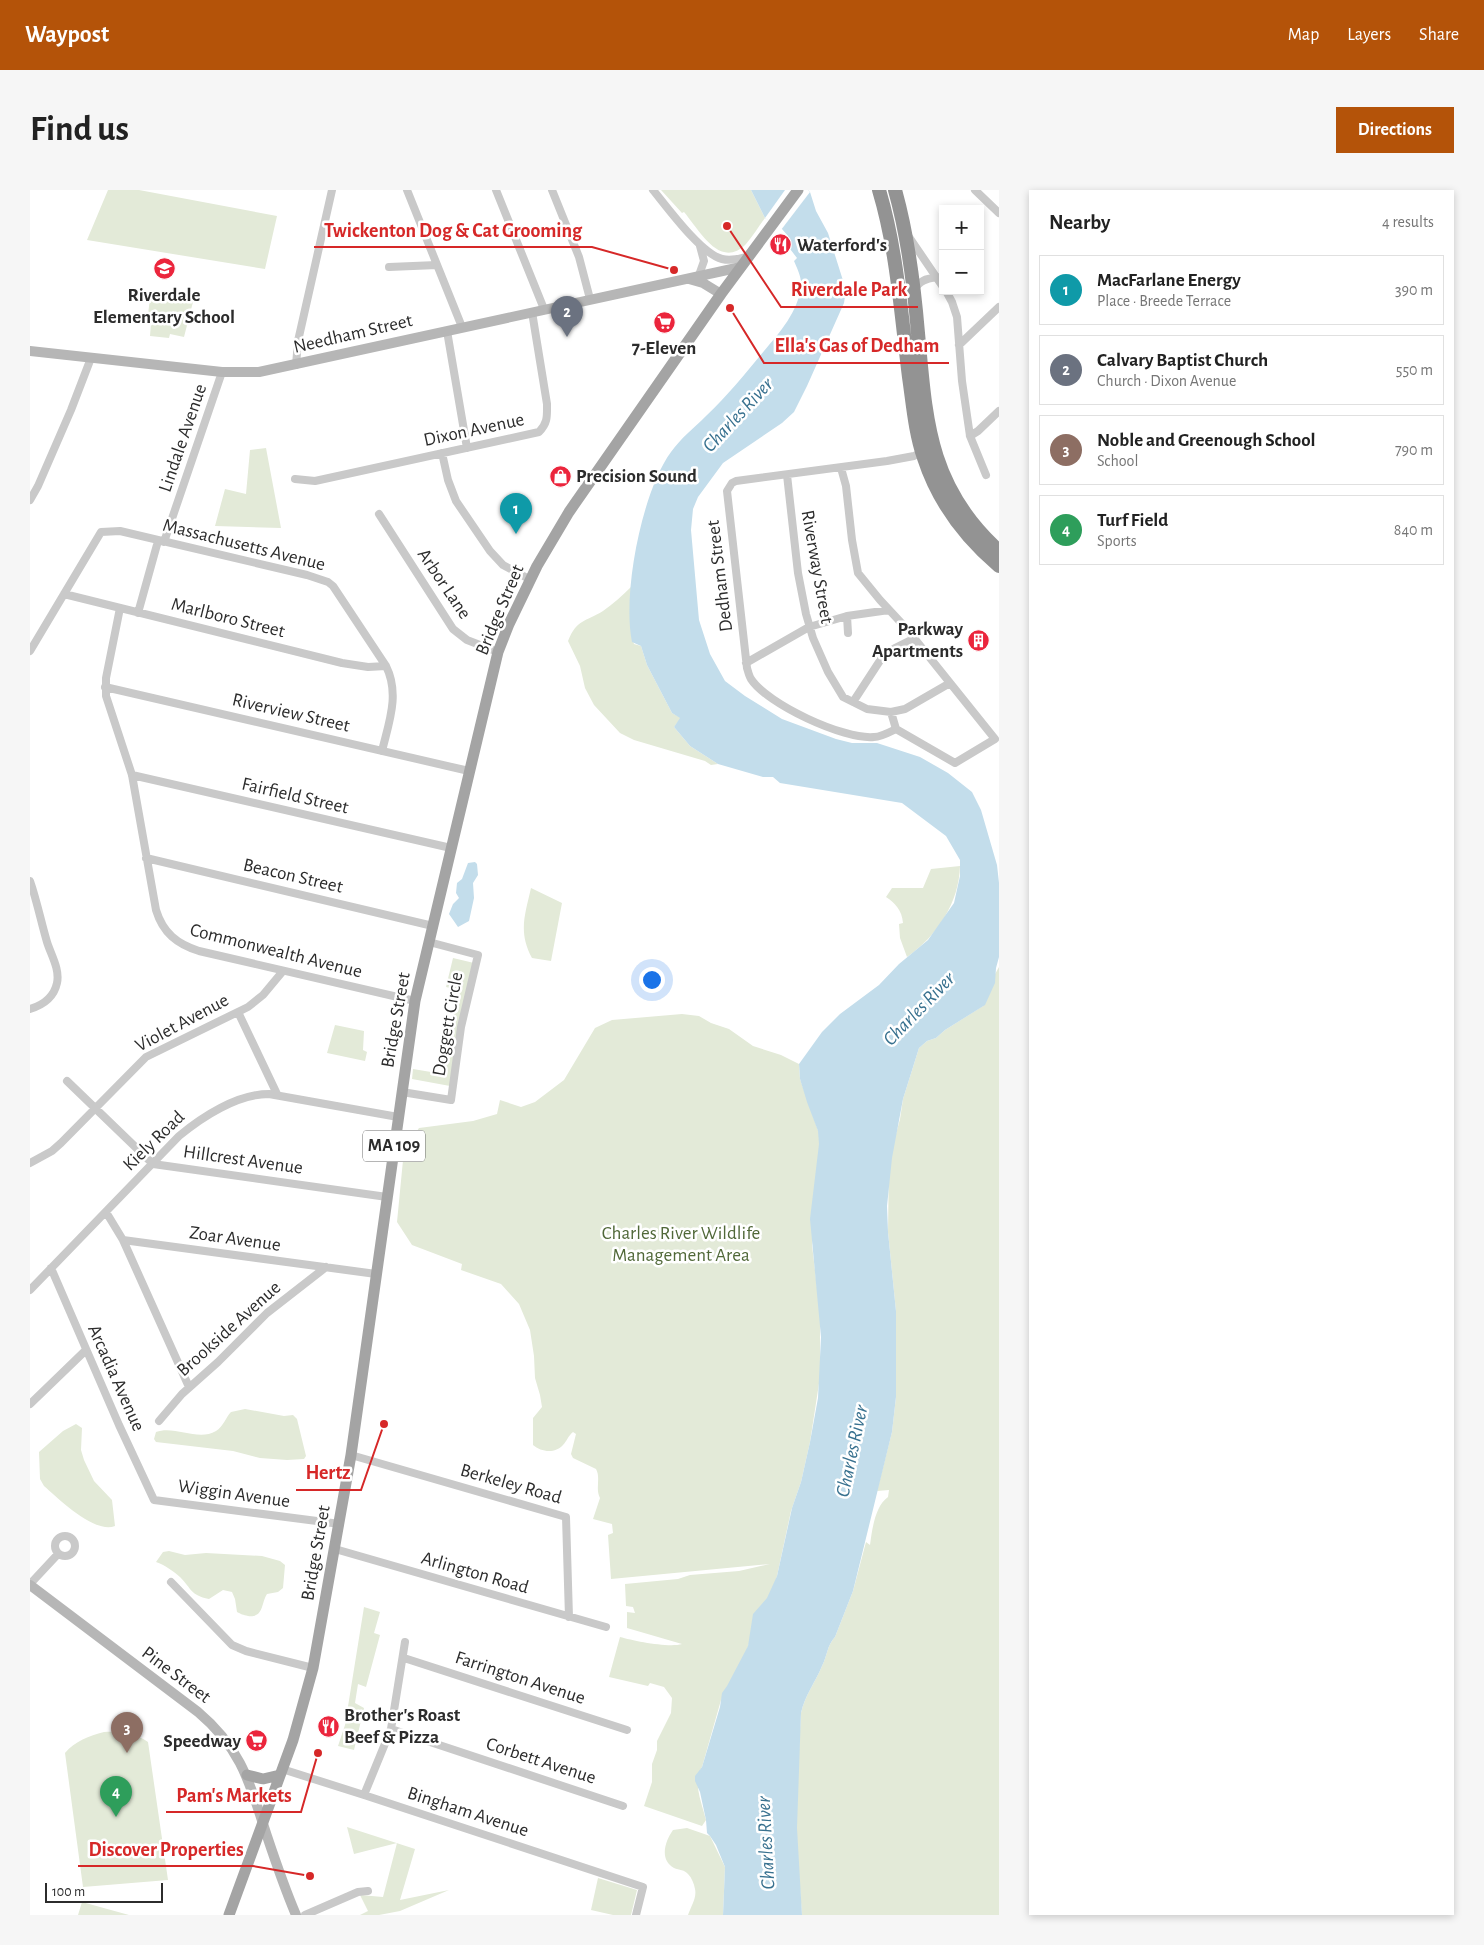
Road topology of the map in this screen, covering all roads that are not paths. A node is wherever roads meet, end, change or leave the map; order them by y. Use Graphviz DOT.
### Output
graph roads {
  1 [pos="332,190"];
  2 [pos="407,190"];
  3 [pos="496,190"];
  4 [pos="552,190"];
  5 [pos="653,190"];
  6 [pos="798,190"];
  7 [pos="878,190"];
  8 [pos="895,190"];
  9 [pos="902,190"];
  10 [pos="975,190"];
  11 [pos="999,213"];
  12 [pos="905,231"];
  13 [pos="699,244"];
  14 [pos="749,256"];
  15 [pos="437,265"];
  16 [pos="389,267"];
  17 [pos="741,267"];
  18 [pos="699,275"];
  19 [pos="937,277"];
  20 [pos="680,280"];
  21 [pos="939,280"];
  22 [pos="914,291"];
  23 [pos="721,294"];
  24 [pos="948,295"];
  25 [pos="590,299"];
  26 [pos="999,307"];
  27 [pos="544,309"];
  28 [pos="532,312"];
  29 [pos="462,327"];
  30 [pos="447,331"];
  31 [pos="959,345"];
  32 [pos="30,351"];
  33 [pos="91,358"];
  34 [pos="296,365"];
  35 [pos="222,372"];
  36 [pos="999,410"];
  37 [pos="970,436"];
  38 [pos="467,448"];
  39 [pos="922,452"];
  40 [pos="442,454"];
  41 [pos="841,468"];
  42 [pos="787,475"];
  43 [pos="986,475"];
  44 [pos="294,479"];
  45 [pos="30,500"];
  46 [pos="380,514"];
  47 [pos="161,542"];
  48 [pos="999,551"];
  49 [pos="999,566"];
  50 [pos="531,580"];
  51 [pos="64,594"];
  52 [pos="120,608"];
  53 [pos="889,610"];
  54 [pos="138,613"];
  55 [pos="847,616"];
  56 [pos="810,627"];
  57 [pos="848,633"];
  58 [pos="915,638"];
  59 [pos="30,651"];
  60 [pos="498,652"];
  61 [pos="746,663"];
  62 [pos="386,666"];
  63 [pos="950,683"];
  64 [pos="105,687"];
  65 [pos="853,702"];
  66 [pos="891,712"];
  67 [pos="896,729"];
  68 [pos="382,751"];
  69 [pos="469,771"];
  70 [pos="132,775"];
  71 [pos="451,848"];
  72 [pos="146,858"];
  73 [pos="30,882"];
  74 [pos="433,926"];
  75 [pos="429,942"];
  76 [pos="283,971"];
  77 [pos="415,1002"];
  78 [pos="30,1009"];
  79 [pos="238,1012"];
  80 [pos="67,1081"];
  81 [pos="402,1092"];
  82 [pos="277,1094"];
  83 [pos="95,1109"];
  84 [pos="398,1117"];
  85 [pos="30,1163"];
  86 [pos="153,1164"];
  87 [pos="387,1197"];
  88 [pos="106,1212"];
  89 [pos="122,1240"];
  90 [pos="326,1267"];
  91 [pos="51,1268"];
  92 [pos="376,1274"];
  93 [pos="30,1290"];
  94 [pos="86,1350"];
  95 [pos="190,1387"];
  96 [pos="30,1404"];
  97 [pos="159,1421"];
  98 [pos="351,1455"];
  99 [pos="154,1500"];
  100 [pos="340,1524"];
  101 [pos="335,1549"];
  102 [pos="58,1554"];
  103 [pos="171,1582"];
  104 [pos="30,1584"];
  105 [pos="570,1617"];
  106 [pos="606,1627"];
  107 [pos="405,1642"];
  108 [pos="404,1658"];
  109 [pos="313,1668"];
  110 [pos="391,1728"];
  111 [pos="627,1730"];
  112 [pos="281,1772"];
  113 [pos="247,1776"];
  114 [pos="364,1795"];
  115 [pos="623,1806"];
  116 [pos="262,1823"];
  117 [pos="368,1891"];
  118 [pos="229,1915"];
  119 [pos="296,1915"];
  120 [pos="305,1915"];
  121 [pos="636,1915"];
  1 -- 34 [label="street"];
  2 -- 15 [label="street"];
  3 -- 27 [label="street"];
  4 -- 25 [label="street"];
  5 -- 13 [label="street"];
  6 -- 14 [label="main road, Bridge Street / MA 109"];
  7 -- 39 [label="highway"];
  8 -- 12 [label="highway"];
  9 -- 12 [label="highway"];
  10 -- 11 [label="street"];
  12 -- 19 [label="street"];
  12 -- 22 [label="highway"];
  13 -- 14 [label="street"];
  13 -- 18 [label="street"];
  14 -- 17 [label="main road, Bridge Street / MA 109"];
  15 -- 16 [label="street"];
  15 -- 29 [label="street"];
  17 -- 18 [label="main road, Needham Street"];
  17 -- 23 [label="main road, Bridge Street / MA 109"];
  18 -- 20 [label="main road, Needham Street"];
  19 -- 21 [label="street"];
  19 -- 22 [label="street"];
  20 -- 23 [label="main road, Needham Street"];
  20 -- 25 [label="main road, Needham Street"];
  22 -- 48 [label="highway"];
  23 -- 50 [label="main road, Bridge Street / MA 109"];
  24 -- 31 [label="street"];
  25 -- 27 [label="main road, Needham Street"];
  26 -- 31 [label="street"];
  27 -- 28 [label="main road, Needham Street"];
  28 -- 29 [label="main road, Needham Street"];
  28 -- 38 [label="street, Dixon Avenue"];
  29 -- 30 [label="main road, Needham Street"];
  30 -- 34 [label="main road, Needham Street"];
  30 -- 38 [label="street"];
  31 -- 37 [label="street"];
  32 -- 33 [label="main road, Needham Street"];
  33 -- 35 [label="main road, Needham Street"];
  33 -- 45 [label="street"];
  34 -- 35 [label="main road, Needham Street"];
  35 -- 47 [label="street, Lindale Avenue"];
  36 -- 37 [label="street"];
  37 -- 43 [label="street"];
  38 -- 40 [label="street, Dixon Avenue"];
  39 -- 41 [label="street, Dedham Street"];
  39 -- 49 [label="highway"];
  40 -- 44 [label="street, Dixon Avenue"];
  40 -- 50 [label="street"];
  41 -- 42 [label="street, Dedham Street"];
  41 -- 53 [label="street"];
  42 -- 56 [label="street, Riverway Street"];
  42 -- 61 [label="street, Dedham Street"];
  46 -- 60 [label="street, Arbor Lane"];
  47 -- 51 [label="street, Massachusetts Avenue"];
  47 -- 54 [label="street, Lindale Avenue"];
  47 -- 62 [label="street, Massachusetts Avenue"];
  50 -- 60 [label="main road, Bridge Street / MA 109"];
  51 -- 52 [label="street, Marlboro Street"];
  51 -- 59 [label="street, Massachusetts Avenue"];
  52 -- 54 [label="street, Marlboro Street"];
  52 -- 64 [label="street, Commonwealth Avenue"];
  53 -- 55 [label="street"];
  53 -- 58 [label="street"];
  54 -- 62 [label="street, Marlboro Street"];
  55 -- 56 [label="street"];
  55 -- 57 [label="street"];
  56 -- 61 [label="street"];
  56 -- 65 [label="street, Riverway Street"];
  58 -- 63 [label="street"];
  58 -- 65 [label="street"];
  60 -- 69 [label="main road, Bridge Street / MA 109"];
  61 -- 67 [label="street, Dedham Street"];
  62 -- 68 [label="street, Massachusetts Avenue"];
  63 -- 66 [label="street"];
  63 -- 67 [label="street"];
  64 -- 68 [label="street, Riverview Street"];
  64 -- 70 [label="street, Commonwealth Avenue"];
  65 -- 66 [label="street, Riverway Street"];
  66 -- 67 [label="street"];
  68 -- 69 [label="street, Riverview Street"];
  69 -- 71 [label="main road, Bridge Street / MA 109"];
  70 -- 71 [label="street, Fairfield Street"];
  70 -- 72 [label="street, Commonwealth Avenue"];
  71 -- 74 [label="main road, Bridge Street / MA 109"];
  72 -- 74 [label="street, Beacon Street"];
  72 -- 76 [label="street, Commonwealth Avenue"];
  73 -- 78 [label="street"];
  74 -- 75 [label="main road, Bridge Street / MA 109"];
  75 -- 77 [label="main road, Bridge Street / MA 109"];
  75 -- 81 [label="street, Doggett Circle"];
  76 -- 77 [label="street, Commonwealth Avenue"];
  76 -- 79 [label="street, Violet Avenue"];
  77 -- 81 [label="main road, Bridge Street / MA 109"];
  79 -- 82 [label="street"];
  79 -- 83 [label="street, Violet Avenue"];
  80 -- 83 [label="street"];
  81 -- 84 [label="main road, Bridge Street / MA 109"];
  82 -- 84 [label="street, Kiely Road"];
  82 -- 86 [label="street, Kiely Road"];
  83 -- 85 [label="street, Violet Avenue"];
  83 -- 86 [label="street"];
  84 -- 87 [label="main road, Bridge Street / MA 109"];
  86 -- 87 [label="street, Hillcrest Avenue"];
  86 -- 88 [label="street, Kiely Road"];
  87 -- 92 [label="main road, Bridge Street / MA 109"];
  88 -- 89 [label="street"];
  88 -- 91 [label="street, Kiely Road"];
  89 -- 90 [label="street, Zoar Avenue"];
  89 -- 95 [label="street"];
  90 -- 92 [label="street, Zoar Avenue"];
  90 -- 95 [label="street, Brookside Avenue"];
  91 -- 93 [label="street, Kiely Road"];
  91 -- 94 [label="street, Arcadia Avenue"];
  92 -- 98 [label="main road, Bridge Street / MA 109"];
  94 -- 96 [label="street"];
  94 -- 99 [label="street, Arcadia Avenue"];
  95 -- 97 [label="street, Brookside Avenue"];
  98 -- 100 [label="main road, Bridge Street / MA 109"];
  98 -- 105 [label="street, Berkeley Road"];
  99 -- 100 [label="street, Wiggin Avenue"];
  100 -- 101 [label="main road, Bridge Street / MA 109"];
  101 -- 105 [label="street, Arlington Road"];
  101 -- 109 [label="main road, Bridge Street / MA 109"];
  102 -- 104 [label="street"];
  103 -- 109 [label="street"];
  104 -- 113 [label="main road, Pine Street"];
  105 -- 106 [label="street, Arlington Road"];
  107 -- 108 [label="street"];
  108 -- 110 [label="street"];
  108 -- 111 [label="street, Farrington Avenue"];
  109 -- 112 [label="main road, Bridge Street / MA 109"];
  110 -- 114 [label="street"];
  110 -- 115 [label="street, Corbett Avenue"];
  112 -- 113 [label="main road"];
  112 -- 114 [label="street, Bingham Avenue"];
  112 -- 116 [label="main road, Bridge Street / MA 109"];
  113 -- 116 [label="main road, Pine Street"];
  114 -- 121 [label="street, Bingham Avenue"];
  116 -- 118 [label="main road, Bridge Street / MA 109"];
  116 -- 119 [label="main road, Pine Street"];
  117 -- 120 [label="street"];
}
